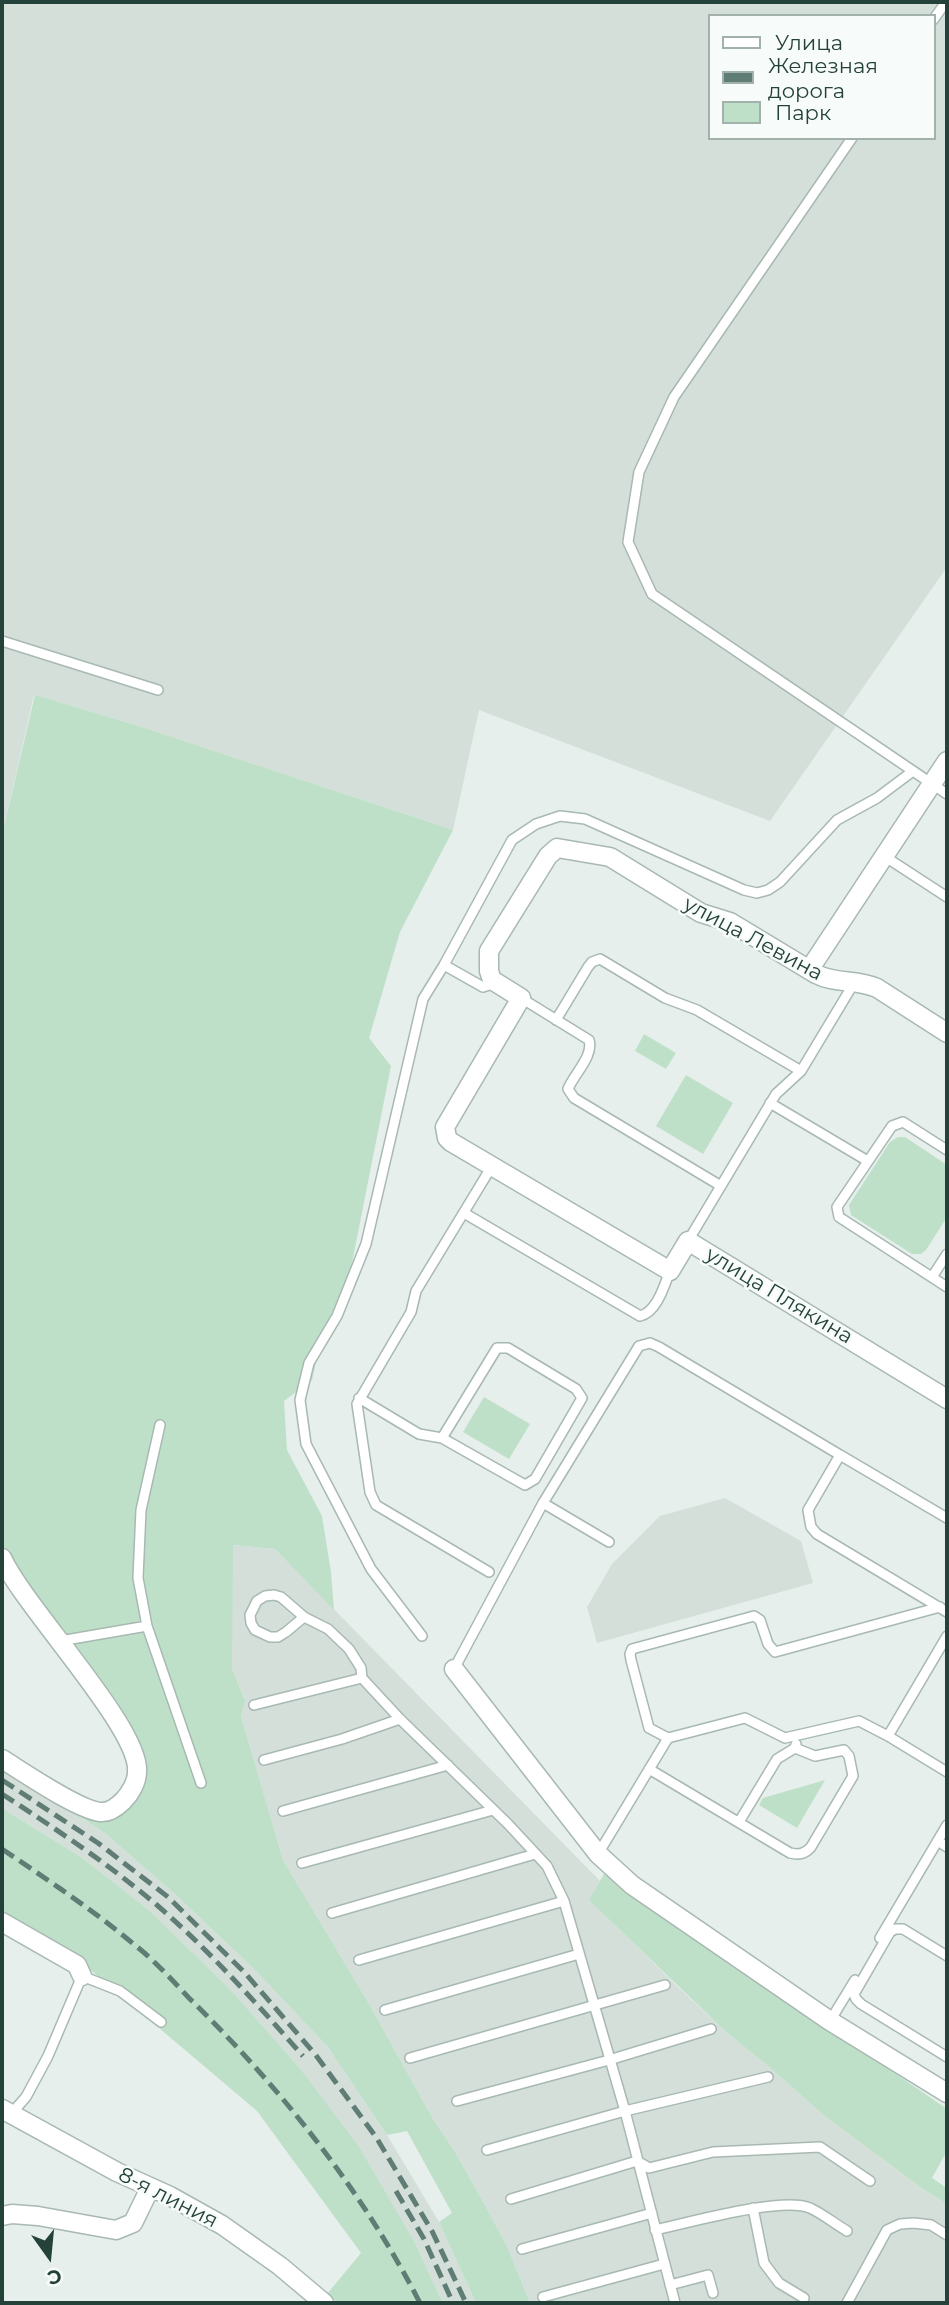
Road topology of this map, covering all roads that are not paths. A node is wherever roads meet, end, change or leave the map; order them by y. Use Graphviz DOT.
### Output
graph roads {
  1 [pos="946,2"];
  2 [pos="935,17"];
  3 [pos="851,140"];
  4 [pos="2,641"];
  5 [pos="158,690"];
  6 [pos="947,761"];
  7 [pos="913,771"];
  8 [pos="940,789"];
  9 [pos="884,856"];
  10 [pos="947,897"];
  11 [pos="444,965"];
  12 [pos="809,970"];
  13 [pos="855,981"];
  14 [pos="495,983"];
  15 [pos="521,998"];
  16 [pos="556,1020"];
  17 [pos="947,1033"];
  18 [pos="801,1071"];
  19 [pos="770,1103"];
  20 [pos="947,1150"];
  21 [pos="866,1160"];
  22 [pos="492,1166"];
  23 [pos="721,1186"];
  24 [pos="464,1213"];
  25 [pos="688,1241"];
  26 [pos="947,1254"];
  27 [pos="670,1271"];
  28 [pos="932,1277"];
  29 [pos="947,1287"];
  30 [pos="359,1398"];
  31 [pos="947,1399"];
  32 [pos="160,1425"];
  33 [pos="442,1438"];
  34 [pos="840,1455"];
  35 [pos="543,1503"];
  36 [pos="947,1518"];
  37 [pos="609,1542"];
  38 [pos="2,1558"];
  39 [pos="489,1572"];
  40 [pos="943,1610"];
  41 [pos="304,1616"];
  42 [pos="147,1626"];
  43 [pos="422,1636"];
  44 [pos="947,1636"];
  45 [pos="58,1641"];
  46 [pos="454,1668"];
  47 [pos="362,1678"];
  48 [pos="254,1705"];
  49 [pos="400,1719"];
  50 [pos="799,1736"];
  51 [pos="888,1736"];
  52 [pos="668,1738"];
  53 [pos="795,1748"];
  54 [pos="2,1759"];
  55 [pos="264,1760"];
  56 [pos="448,1765"];
  57 [pos="649,1769"];
  58 [pos="947,1772"];
  59 [pos="201,1783"];
  60 [pos="493,1810"];
  61 [pos="283,1811"];
  62 [pos="739,1822"];
  63 [pos="947,1825"];
  64 [pos="937,1841"];
  65 [pos="947,1847"];
  66 [pos="535,1854"];
  67 [pos="598,1854"];
  68 [pos="302,1863"];
  69 [pos="564,1901"];
  70 [pos="332,1913"];
  71 [pos="2,1922"];
  72 [pos="579,1954"];
  73 [pos="947,1956"];
  74 [pos="359,1960"];
  75 [pos="82,1976"];
  76 [pos="666,1985"];
  77 [pos="595,2005"];
  78 [pos="385,2010"];
  79 [pos="830,2021"];
  80 [pos="161,2022"];
  81 [pos="710,2029"];
  82 [pos="410,2057"];
  83 [pos="947,2057"];
  84 [pos="609,2060"];
  85 [pos="768,2077"];
  86 [pos="947,2093"];
  87 [pos="457,2101"];
  88 [pos="6,2111"];
  89 [pos="625,2111"];
  90 [pos="487,2150"];
  91 [pos="637,2161"];
  92 [pos="870,2181"];
  93 [pos="150,2188"];
  94 [pos="511,2199"];
  95 [pos="753,2208"];
  96 [pos="652,2213"];
  97 [pos="2,2216"];
  98 [pos="655,2230"];
  99 [pos="847,2231"];
  100 [pos="947,2235"];
  101 [pos="522,2249"];
  102 [pos="664,2264"];
  103 [pos="670,2284"];
  104 [pos="713,2293"];
  105 [pos="543,2297"];
  106 [pos="804,2298"];
  107 [pos="324,2303"];
  108 [pos="675,2303"];
  109 [pos="847,2303"];
  1 -- 2 [label="lane"];
  3 -- 7 [label="lane"];
  4 -- 5 [label="lane"];
  6 -- 8 [label="street"];
  7 -- 8 [label="lane"];
  7 -- 11 [label="lane"];
  8 -- 9 [label="street"];
  9 -- 10 [label="lane"];
  9 -- 12 [label="street"];
  11 -- 14 [label="lane"];
  11 -- 43 [label="lane"];
  12 -- 13 [label="street, улица Левина"];
  12 -- 14 [label="street, улица Левина"];
  13 -- 17 [label="street, улица Левина"];
  13 -- 18 [label="lane"];
  14 -- 15 [label="street"];
  15 -- 16 [label="lane"];
  15 -- 22 [label="street"];
  16 -- 18 [label="lane"];
  16 -- 23 [label="lane"];
  18 -- 19 [label="lane"];
  19 -- 21 [label="lane"];
  19 -- 23 [label="lane"];
  20 -- 21 [label="lane"];
  21 -- 28 [label="lane"];
  22 -- 24 [label="lane"];
  22 -- 27 [label="street"];
  23 -- 25 [label="lane"];
  24 -- 27 [label="lane"];
  24 -- 30 [label="lane"];
  25 -- 27 [label="street, улица Плякина"];
  25 -- 31 [label="street, улица Плякина"];
  26 -- 28 [label="lane"];
  28 -- 29 [label="lane"];
  30 -- 33 [label="lane"];
  30 -- 39 [label="lane"];
  32 -- 42 [label="lane"];
  33 -- 33 [label="lane"];
  34 -- 35 [label="lane"];
  34 -- 36 [label="lane"];
  34 -- 40 [label="lane"];
  35 -- 37 [label="lane"];
  35 -- 46 [label="lane"];
  38 -- 45 [label="street"];
  40 -- 52 [label="lane"];
  41 -- 41 [label="lane"];
  41 -- 47 [label="lane"];
  42 -- 45 [label="lane"];
  42 -- 59 [label="lane"];
  44 -- 51 [label="lane"];
  45 -- 54 [label="street"];
  46 -- 67 [label="street"];
  47 -- 48 [label="lane"];
  47 -- 49 [label="lane"];
  49 -- 55 [label="lane"];
  49 -- 56 [label="lane"];
  50 -- 51 [label="lane"];
  50 -- 52 [label="lane"];
  50 -- 53 [label="lane"];
  51 -- 58 [label="lane"];
  52 -- 57 [label="lane"];
  53 -- 62 [label="lane"];
  53 -- 62 [label="lane"];
  56 -- 60 [label="lane"];
  56 -- 61 [label="lane"];
  57 -- 62 [label="lane"];
  57 -- 67 [label="lane"];
  60 -- 66 [label="lane"];
  60 -- 68 [label="lane"];
  63 -- 64 [label="lane"];
  64 -- 65 [label="lane"];
  64 -- 79 [label="lane"];
  66 -- 69 [label="lane"];
  66 -- 70 [label="lane"];
  67 -- 79 [label="street"];
  69 -- 72 [label="lane"];
  69 -- 74 [label="lane"];
  71 -- 75 [label="street"];
  72 -- 77 [label="lane"];
  72 -- 78 [label="lane"];
  73 -- 83 [label="lane"];
  75 -- 80 [label="lane"];
  75 -- 88 [label="lane"];
  76 -- 77 [label="lane"];
  77 -- 82 [label="lane"];
  77 -- 84 [label="lane"];
  79 -- 86 [label="street"];
  81 -- 84 [label="lane"];
  84 -- 87 [label="lane"];
  84 -- 89 [label="lane"];
  85 -- 89 [label="lane"];
  88 -- 93 [label="street, 8-я линия"];
  89 -- 90 [label="lane"];
  89 -- 91 [label="lane"];
  91 -- 92 [label="lane"];
  91 -- 94 [label="lane"];
  91 -- 96 [label="lane"];
  93 -- 97 [label="street"];
  93 -- 107 [label="street, 8-я линия"];
  95 -- 98 [label="lane"];
  95 -- 99 [label="lane"];
  95 -- 106 [label="lane"];
  96 -- 98 [label="lane"];
  96 -- 101 [label="lane"];
  98 -- 102 [label="lane"];
  100 -- 109 [label="lane"];
  102 -- 103 [label="lane"];
  102 -- 105 [label="lane"];
  103 -- 104 [label="lane"];
  103 -- 108 [label="lane"];
}
